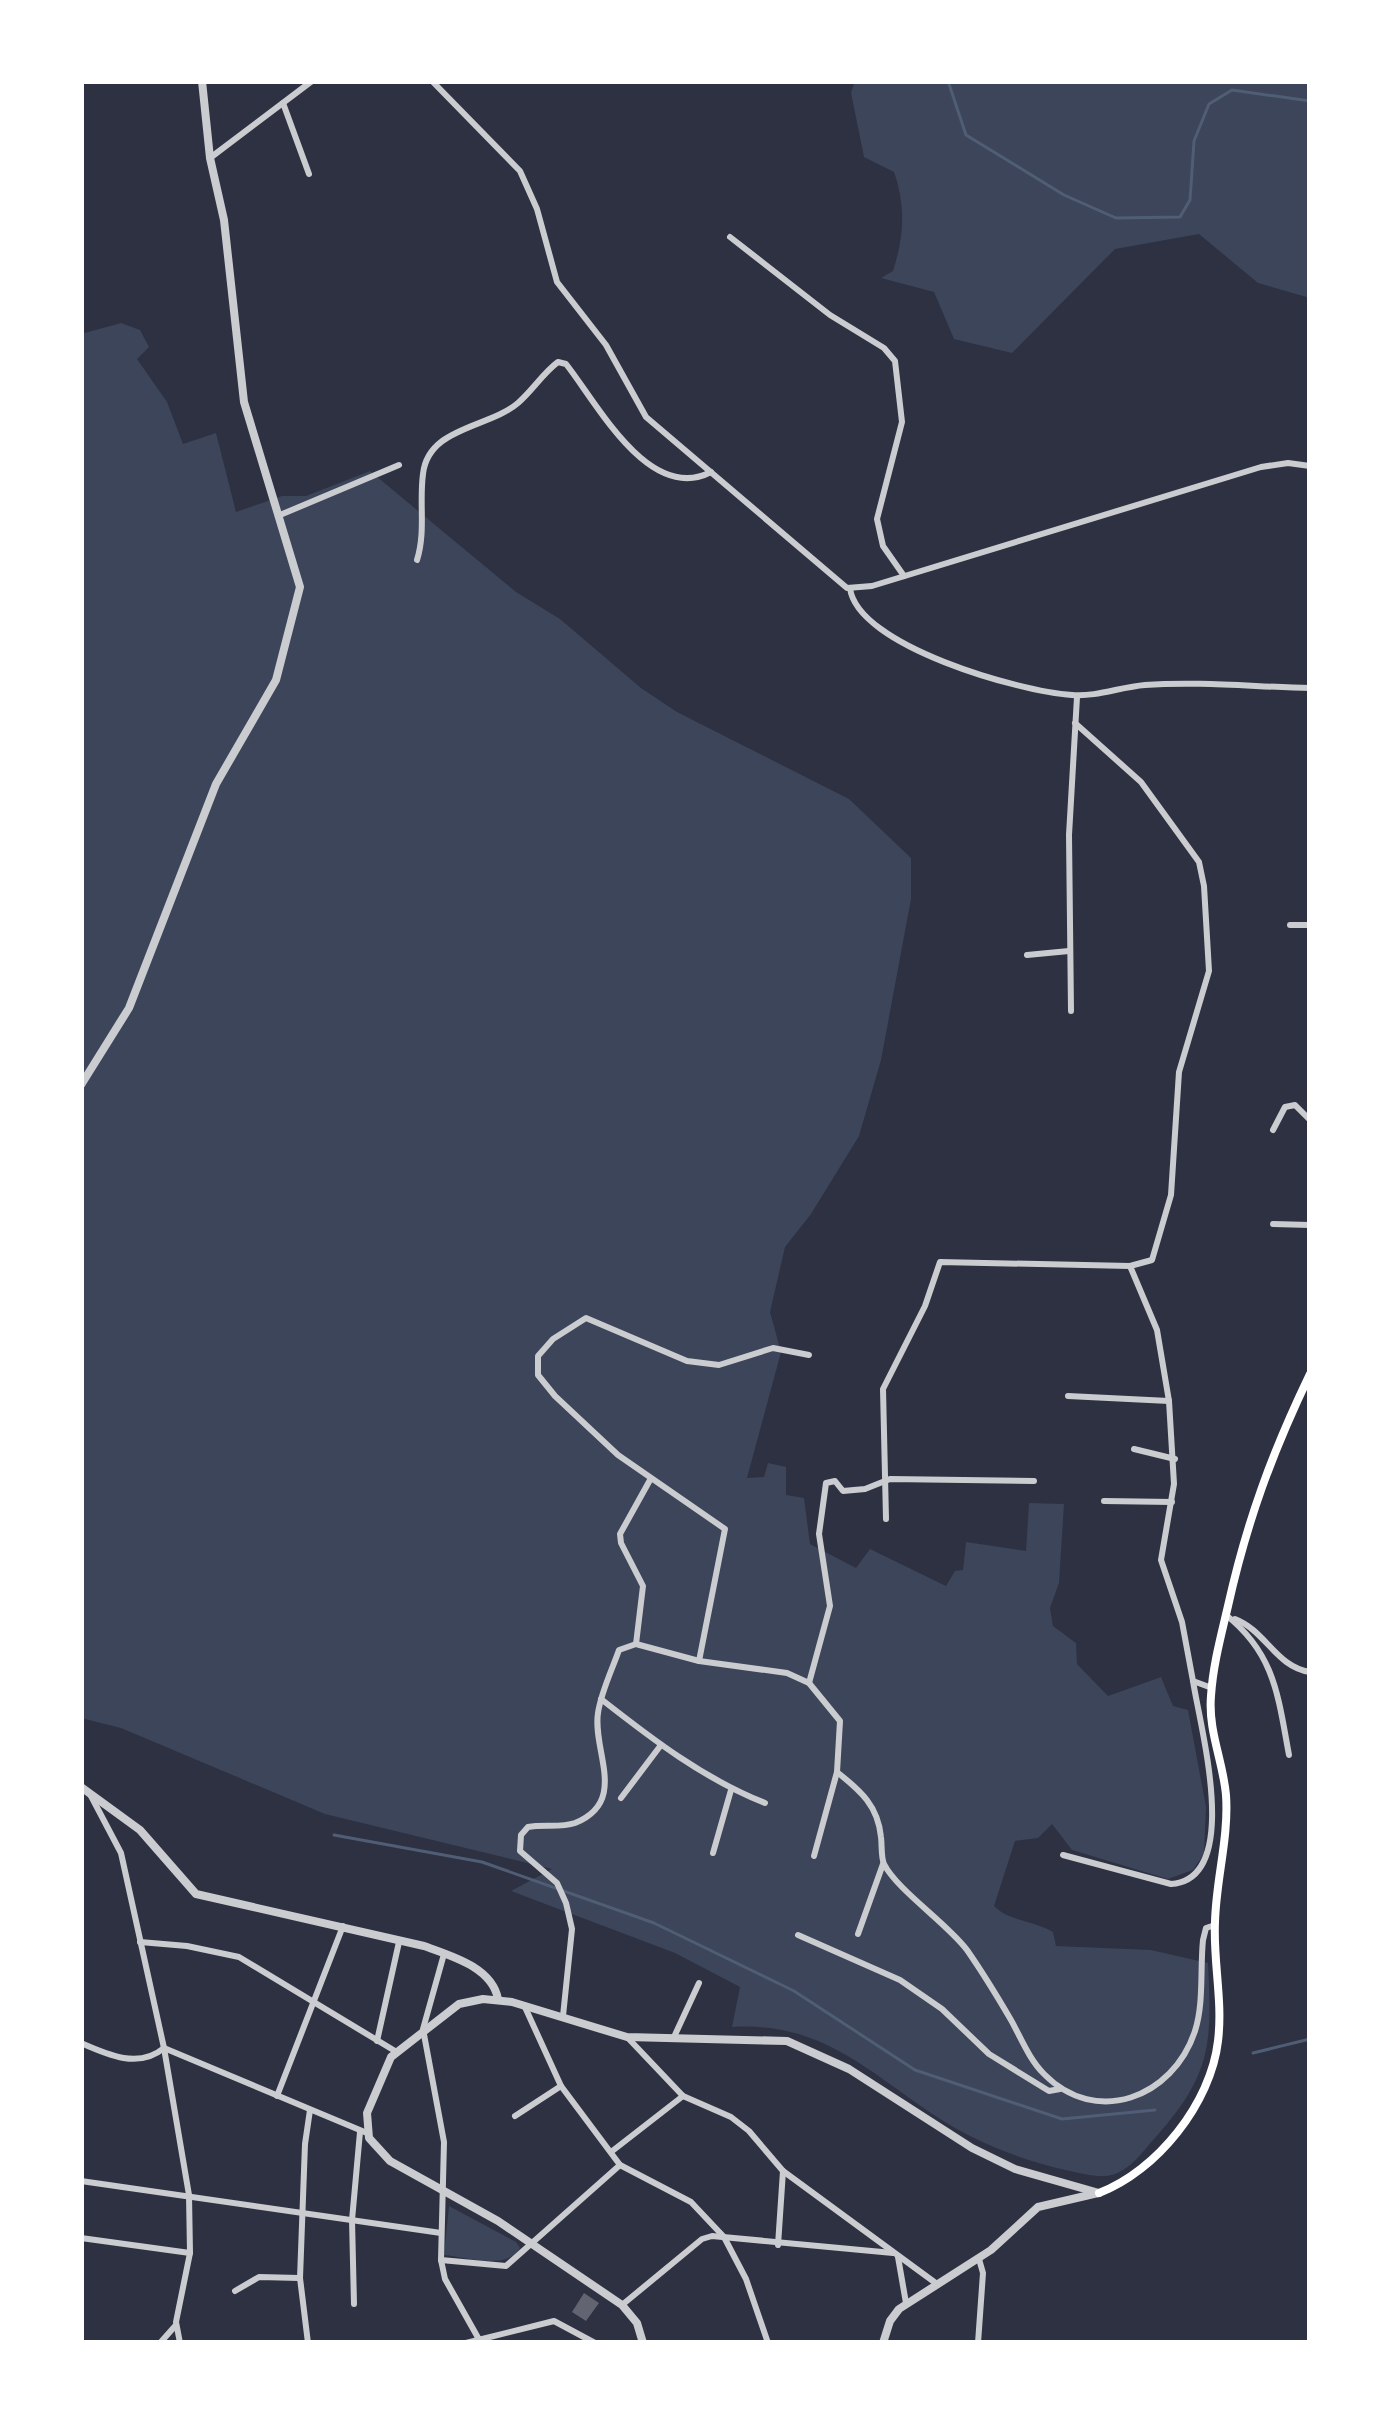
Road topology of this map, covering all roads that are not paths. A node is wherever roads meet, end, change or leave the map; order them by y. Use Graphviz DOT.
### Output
graph roads {
  1 [pos="202,81"];
  2 [pos="312,81"];
  3 [pos="432,81"];
  4 [pos="283,103"];
  5 [pos="210,158"];
  6 [pos="309,174"];
  7 [pos="730,237"];
  8 [pos="399,465"];
  9 [pos="1310,466"];
  10 [pos="711,472"];
  11 [pos="280,515"];
  12 [pos="417,560"];
  13 [pos="904,576"];
  14 [pos="850,588"];
  15 [pos="1310,688"];
  16 [pos="1077,696"];
  17 [pos="1075,723"];
  18 [pos="1290,925"];
  19 [pos="1310,925"];
  20 [pos="1069,951"];
  21 [pos="1027,955"];
  22 [pos="1070,1011"];
  23 [pos="81,1085"];
  24 [pos="1310,1120"];
  25 [pos="1273,1130"];
  26 [pos="1273,1224"];
  27 [pos="1310,1226"];
  28 [pos="1130,1266"];
  29 [pos="809,1355"];
  30 [pos="1310,1374"];
  31 [pos="1068,1396"];
  32 [pos="1169,1401"];
  33 [pos="1134,1449"];
  34 [pos="1175,1459"];
  35 [pos="886,1479"];
  36 [pos="650,1480"];
  37 [pos="1034,1481"];
  38 [pos="1104,1501"];
  39 [pos="1172,1502"];
  40 [pos="886,1519"];
  41 [pos="1226,1615"];
  42 [pos="636,1643"];
  43 [pos="699,1661"];
  44 [pos="1310,1672"];
  45 [pos="1193,1681"];
  46 [pos="809,1683"];
  47 [pos="1212,1688"];
  48 [pos="602,1699"];
  49 [pos="662,1745"];
  50 [pos="1289,1754"];
  51 [pos="838,1772"];
  52 [pos="81,1787"];
  53 [pos="731,1790"];
  54 [pos="92,1796"];
  55 [pos="621,1798"];
  56 [pos="765,1803"];
  57 [pos="712,1853"];
  58 [pos="1063,1855"];
  59 [pos="814,1856"];
  60 [pos="883,1864"];
  61 [pos="1215,1925"];
  62 [pos="343,1927"];
  63 [pos="858,1934"];
  64 [pos="798,1935"];
  65 [pos="140,1942"];
  66 [pos="399,1942"];
  67 [pos="445,1953"];
  68 [pos="698,1983"];
  69 [pos="498,1999"];
  70 [pos="315,2000"];
  71 [pos="524,2005"];
  72 [pos="563,2018"];
  73 [pos="423,2030"];
  74 [pos="627,2037"];
  75 [pos="674,2037"];
  76 [pos="377,2041"];
  77 [pos="81,2043"];
  78 [pos="164,2048"];
  79 [pos="395,2051"];
  80 [pos="561,2086"];
  81 [pos="1060,2089"];
  82 [pos="277,2096"];
  83 [pos="683,2096"];
  84 [pos="310,2110"];
  85 [pos="515,2116"];
  86 [pos="363,2132"];
  87 [pos="611,2152"];
  88 [pos="620,2165"];
  89 [pos="783,2171"];
  90 [pos="81,2181"];
  91 [pos="445,2192"];
  92 [pos="1099,2193"];
  93 [pos="189,2195"];
  94 [pos="304,2212"];
  95 [pos="352,2220"];
  96 [pos="441,2233"];
  97 [pos="724,2236"];
  98 [pos="81,2238"];
  99 [pos="531,2244"];
  100 [pos="778,2245"];
  101 [pos="190,2253"];
  102 [pos="897,2253"];
  103 [pos="979,2259"];
  104 [pos="441,2260"];
  105 [pos="300,2278"];
  106 [pos="937,2284"];
  107 [pos="235,2290"];
  108 [pos="354,2304"];
  109 [pos="906,2304"];
  110 [pos="622,2305"];
  111 [pos="176,2325"];
  112 [pos="480,2340"];
  113 [pos="160,2343"];
  114 [pos="180,2343"];
  115 [pos="308,2343"];
  116 [pos="466,2343"];
  117 [pos="595,2343"];
  118 [pos="643,2343"];
  119 [pos="768,2343"];
  120 [pos="883,2343"];
  121 [pos="977,2343"];
  1 -- 5 [label="street"];
  2 -- 4 [label="street"];
  3 -- 10 [label="street"];
  4 -- 5 [label="street"];
  4 -- 6 [label="street"];
  5 -- 11 [label="street"];
  7 -- 13 [label="street"];
  8 -- 11 [label="street"];
  9 -- 13 [label="street"];
  10 -- 12 [label="street"];
  10 -- 14 [label="street"];
  11 -- 23 [label="street"];
  13 -- 14 [label="street"];
  14 -- 16 [label="street"];
  15 -- 16 [label="street"];
  16 -- 17 [label="street"];
  17 -- 20 [label="street"];
  17 -- 28 [label="street"];
  18 -- 19 [label="street"];
  20 -- 21 [label="street"];
  20 -- 22 [label="street"];
  24 -- 25 [label="street"];
  26 -- 27 [label="street"];
  28 -- 32 [label="street"];
  28 -- 35 [label="street"];
  29 -- 36 [label="street"];
  30 -- 41 [label="main road"];
  31 -- 32 [label="street"];
  32 -- 34 [label="street"];
  33 -- 34 [label="street"];
  34 -- 39 [label="street"];
  35 -- 37 [label="street"];
  35 -- 40 [label="street"];
  35 -- 46 [label="street"];
  36 -- 42 [label="street"];
  36 -- 43 [label="street"];
  38 -- 39 [label="street"];
  39 -- 45 [label="street"];
  41 -- 44 [label="street"];
  41 -- 47 [label="main road"];
  41 -- 50 [label="street"];
  42 -- 43 [label="street"];
  42 -- 48 [label="street"];
  43 -- 46 [label="street"];
  45 -- 47 [label="street"];
  45 -- 58 [label="street"];
  46 -- 51 [label="street"];
  47 -- 61 [label="main road"];
  48 -- 49 [label="street"];
  48 -- 72 [label="street"];
  49 -- 53 [label="street"];
  49 -- 55 [label="street"];
  51 -- 59 [label="street"];
  51 -- 60 [label="street"];
  52 -- 54 [label="street"];
  53 -- 56 [label="street"];
  53 -- 57 [label="street"];
  54 -- 62 [label="street"];
  54 -- 65 [label="street"];
  60 -- 63 [label="street"];
  60 -- 81 [label="street"];
  61 -- 81 [label="street"];
  61 -- 92 [label="main road"];
  62 -- 66 [label="street"];
  62 -- 70 [label="street"];
  64 -- 81 [label="street"];
  65 -- 70 [label="street"];
  65 -- 78 [label="street"];
  66 -- 67 [label="street"];
  66 -- 76 [label="street"];
  67 -- 69 [label="street"];
  67 -- 73 [label="street"];
  68 -- 75 [label="street"];
  69 -- 71 [label="street"];
  69 -- 73 [label="street"];
  70 -- 76 [label="street"];
  70 -- 82 [label="street"];
  71 -- 72 [label="street"];
  71 -- 80 [label="street"];
  72 -- 74 [label="street"];
  73 -- 79 [label="street"];
  73 -- 91 [label="street"];
  74 -- 75 [label="street"];
  74 -- 83 [label="street"];
  75 -- 92 [label="street"];
  76 -- 79 [label="street"];
  77 -- 78 [label="street"];
  78 -- 82 [label="street"];
  78 -- 93 [label="street"];
  79 -- 86 [label="street"];
  80 -- 85 [label="street"];
  80 -- 87 [label="street"];
  82 -- 84 [label="street"];
  83 -- 87 [label="street"];
  83 -- 89 [label="street"];
  84 -- 86 [label="street"];
  84 -- 94 [label="street"];
  86 -- 91 [label="street"];
  86 -- 95 [label="street"];
  87 -- 88 [label="street"];
  88 -- 97 [label="street"];
  88 -- 99 [label="street"];
  89 -- 100 [label="street"];
  89 -- 102 [label="street"];
  90 -- 93 [label="street"];
  91 -- 96 [label="street"];
  91 -- 99 [label="street"];
  92 -- 103 [label="street"];
  93 -- 94 [label="street"];
  93 -- 101 [label="street"];
  94 -- 95 [label="street"];
  94 -- 105 [label="street"];
  95 -- 96 [label="street"];
  95 -- 108 [label="street"];
  96 -- 104 [label="street"];
  97 -- 100 [label="street"];
  97 -- 110 [label="street"];
  97 -- 119 [label="street"];
  98 -- 101 [label="street"];
  99 -- 104 [label="street"];
  99 -- 110 [label="street"];
  100 -- 102 [label="street"];
  101 -- 111 [label="street"];
  102 -- 106 [label="street"];
  102 -- 109 [label="street"];
  103 -- 106 [label="street"];
  103 -- 121 [label="street"];
  104 -- 112 [label="street"];
  105 -- 107 [label="street"];
  105 -- 115 [label="street"];
  106 -- 109 [label="street"];
  109 -- 120 [label="street"];
  110 -- 118 [label="street"];
  111 -- 113 [label="street"];
  111 -- 114 [label="street"];
  112 -- 116 [label="street"];
  112 -- 117 [label="street"];
}
